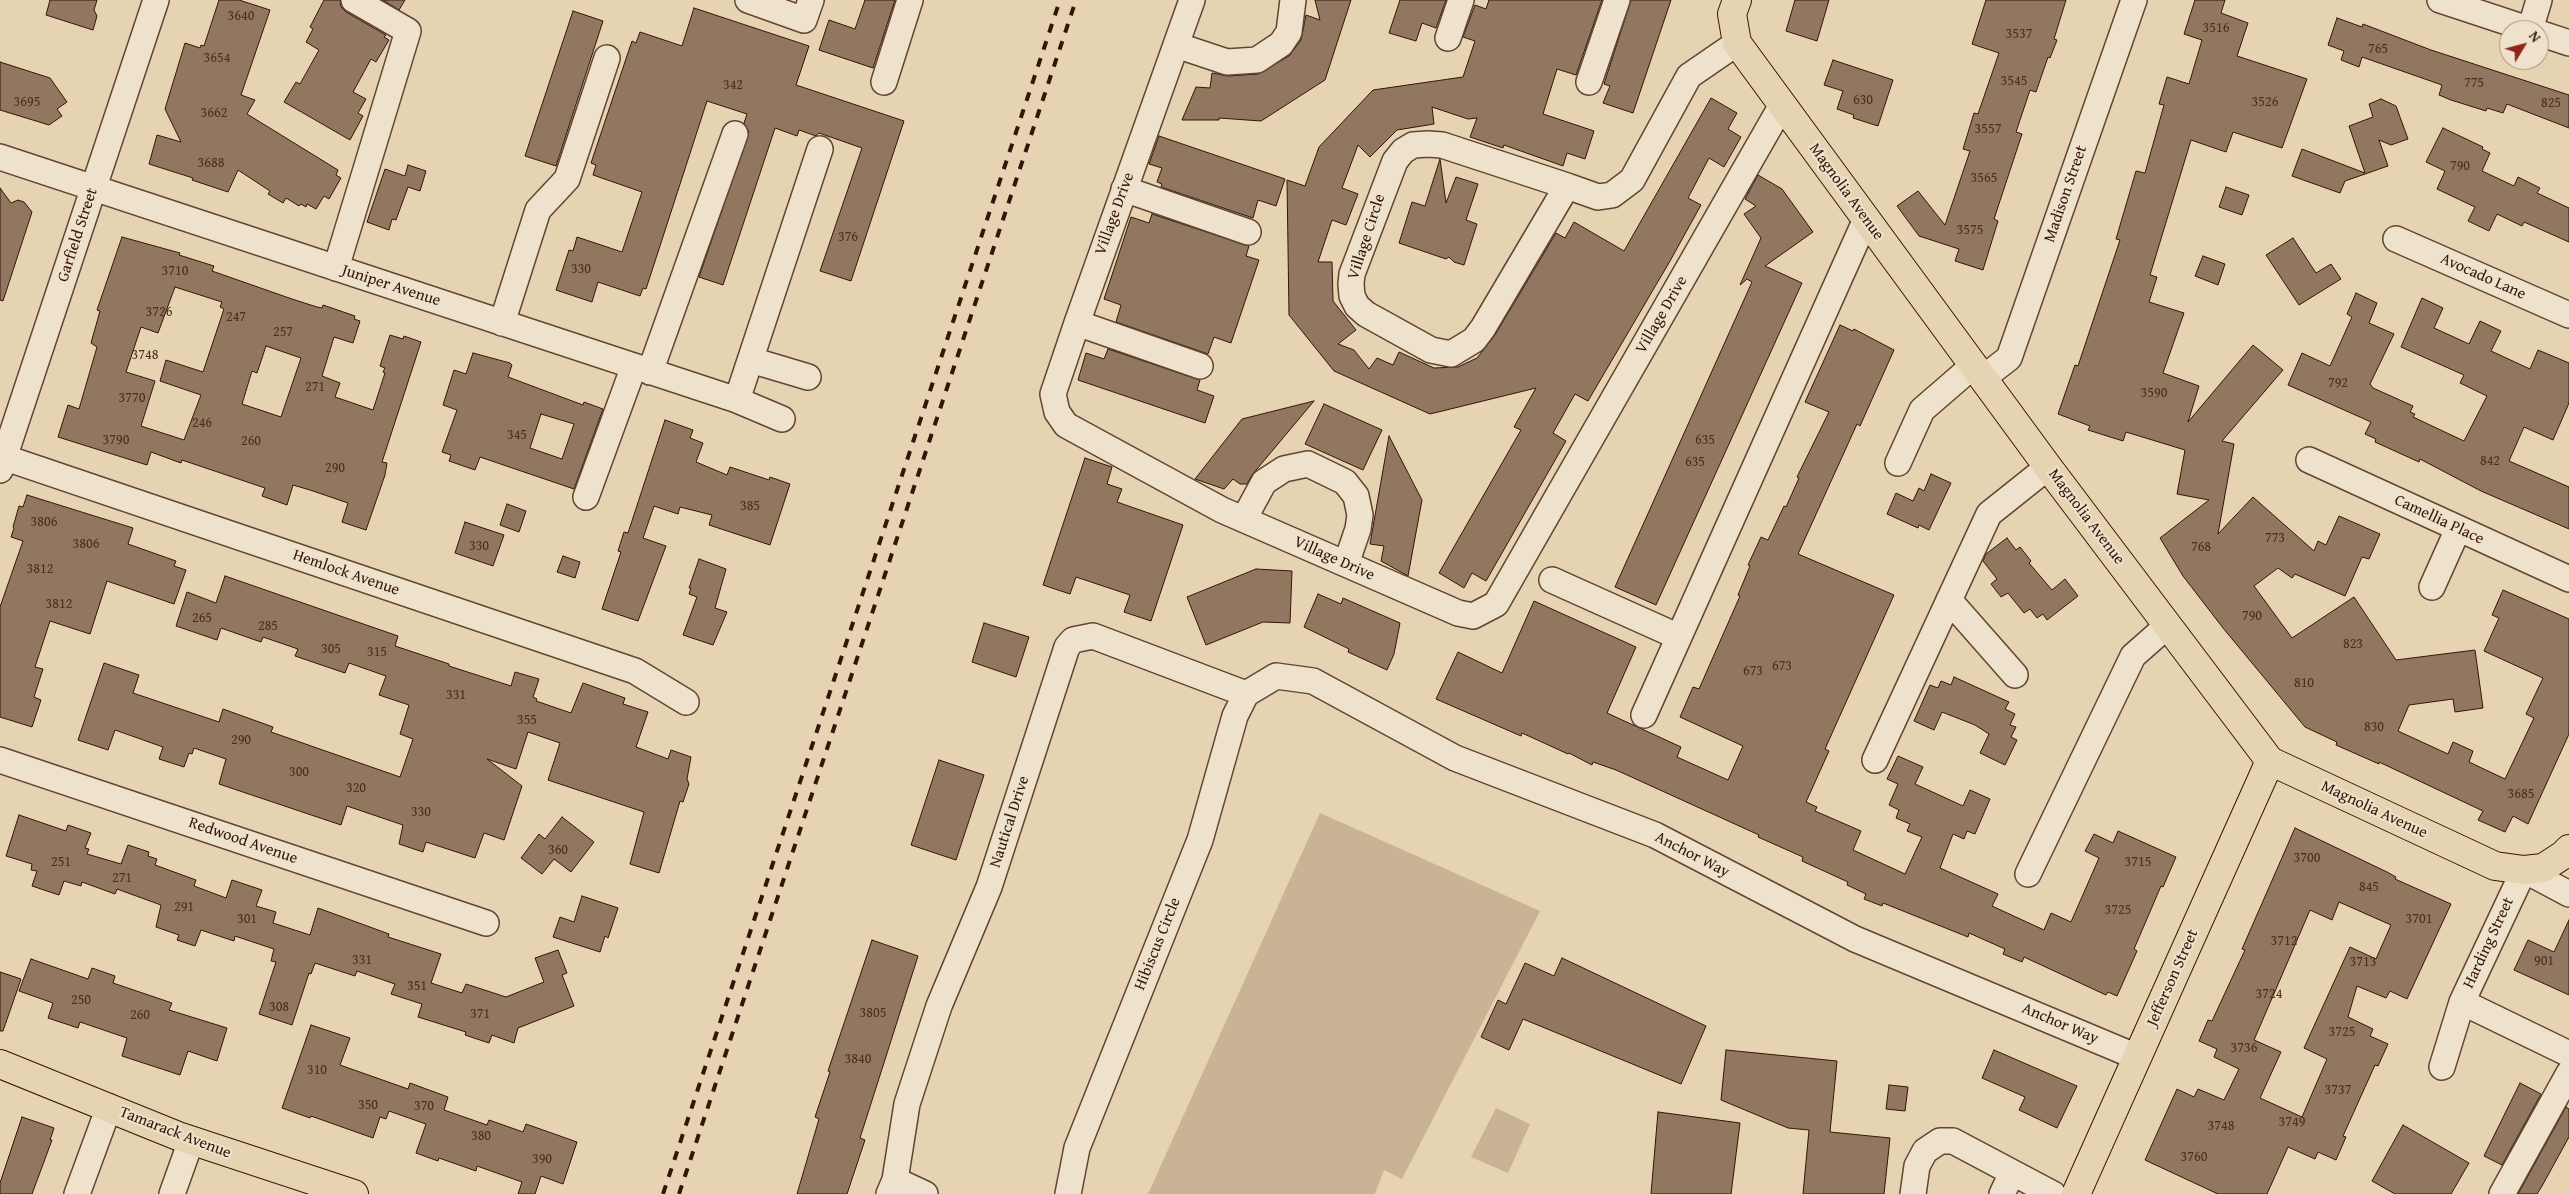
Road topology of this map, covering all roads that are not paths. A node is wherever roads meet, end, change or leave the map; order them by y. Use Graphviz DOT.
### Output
graph roads {
  1 [pos="156,0"];
  2 [pos="354,0"];
  3 [pos="748,0"];
  4 [pos="811,0"];
  5 [pos="910,0"];
  6 [pos="1192,0"];
  7 [pos="1293,0"];
  8 [pos="1461,0"];
  9 [pos="1617,0"];
  10 [pos="1737,0"];
  11 [pos="2134,0"];
  12 [pos="2440,0"];
  13 [pos="2540,0"];
  14 [pos="2501,20"];
  15 [pos="2534,20"];
  16 [pos="2549,36"];
  17 [pos="1448,38"];
  18 [pos="1737,43"];
  19 [pos="2569,43"];
  20 [pos="1176,45"];
  21 [pos="607,58"];
  22 [pos="884,82"];
  23 [pos="1589,82"];
  24 [pos="1782,105"];
  25 [pos="734,134"];
  26 [pos="820,150"];
  27 [pos="0,157"];
  28 [pos="1567,186"];
  29 [pos="94,188"];
  30 [pos="1124,188"];
  31 [pos="1866,219"];
  32 [pos="1248,232"];
  33 [pos="2396,239"];
  34 [pos="336,268"];
  35 [pos="2569,315"];
  36 [pos="502,323"];
  37 [pos="1077,323"];
  38 [pos="751,360"];
  39 [pos="1200,366"];
  40 [pos="642,369"];
  41 [pos="1979,372"];
  42 [pos="808,377"];
  43 [pos="738,400"];
  44 [pos="782,419"];
  45 [pos="2309,460"];
  46 [pos="1,461"];
  47 [pos="1898,463"];
  48 [pos="2048,466"];
  49 [pos="586,497"];
  50 [pos="1244,519"];
  51 [pos="2458,528"];
  52 [pos="1346,564"];
  53 [pos="2569,579"];
  54 [pos="1552,580"];
  55 [pos="2432,587"];
  56 [pos="1949,600"];
  57 [pos="2167,626"];
  58 [pos="1679,637"];
  59 [pos="2015,675"];
  60 [pos="1246,694"];
  61 [pos="686,702"];
  62 [pos="1644,715"];
  63 [pos="0,760"];
  64 [pos="1875,760"];
  65 [pos="2270,761"];
  66 [pos="2569,848"];
  67 [pos="2524,870"];
  68 [pos="2028,874"];
  69 [pos="2569,894"];
  70 [pos="486,923"];
  71 [pos="2462,1002"];
  72 [pos="2569,1054"];
  73 [pos="2138,1057"];
  74 [pos="0,1064"];
  75 [pos="2442,1067"];
  76 [pos="2569,1073"];
  77 [pos="109,1107"];
  78 [pos="191,1141"];
  79 [pos="2007,1184"];
  80 [pos="892,1187"];
  81 [pos="77,1194"];
  82 [pos="172,1194"];
  83 [pos="354,1194"];
  84 [pos="925,1194"];
  85 [pos="1068,1194"];
  86 [pos="1913,1194"];
  87 [pos="2053,1194"];
  88 [pos="2076,1194"];
  89 [pos="2502,1194"];
  1 -- 29 [label="street, Garfield Street"];
  2 -- 34 [label="street"];
  3 -- 4 [label="street"];
  5 -- 22 [label="street"];
  6 -- 20 [label="street, Village Drive"];
  7 -- 20 [label="street"];
  8 -- 17 [label="street"];
  9 -- 23 [label="street"];
  10 -- 18 [label="main road, Magnolia Avenue"];
  11 -- 41 [label="street, Madison Street"];
  12 -- 14 [label="street"];
  13 -- 15 [label="street"];
  16 -- 19 [label="street"];
  18 -- 24 [label="main road, Magnolia Avenue"];
  18 -- 28 [label="street, Village Circle"];
  20 -- 30 [label="street, Village Drive"];
  21 -- 36 [label="street"];
  24 -- 31 [label="main road, Magnolia Avenue"];
  24 -- 52 [label="street, Village Drive"];
  25 -- 40 [label="street"];
  26 -- 38 [label="street"];
  27 -- 29 [label="street, Juniper Avenue"];
  28 -- 28 [label="street, Village Circle"];
  29 -- 34 [label="street, Juniper Avenue"];
  29 -- 46 [label="street, Garfield Street"];
  30 -- 32 [label="street"];
  30 -- 37 [label="street, Village Drive"];
  31 -- 41 [label="main road, Magnolia Avenue"];
  31 -- 58 [label="street"];
  33 -- 35 [label="street, Avocado Lane"];
  34 -- 36 [label="street, Juniper Avenue"];
  36 -- 40 [label="street, Juniper Avenue"];
  37 -- 39 [label="street"];
  37 -- 50 [label="street, Village Drive"];
  38 -- 42 [label="street"];
  38 -- 43 [label="street"];
  40 -- 43 [label="street, Juniper Avenue"];
  40 -- 49 [label="street"];
  41 -- 47 [label="street, Madison Street"];
  41 -- 48 [label="main road, Magnolia Avenue"];
  43 -- 44 [label="street, Juniper Avenue"];
  45 -- 51 [label="street, Camellia Place"];
  46 -- 61 [label="street, Hemlock Avenue"];
  48 -- 56 [label="street"];
  48 -- 57 [label="main road, Magnolia Avenue"];
  50 -- 52 [label="street, Village Drive"];
  50 -- 52 [label="street"];
  51 -- 53 [label="street, Camellia Place"];
  51 -- 55 [label="street"];
  54 -- 58 [label="street"];
  56 -- 59 [label="street"];
  56 -- 64 [label="street"];
  57 -- 65 [label="main road, Magnolia Avenue"];
  57 -- 68 [label="street"];
  58 -- 62 [label="street"];
  60 -- 73 [label="street, Anchor Way"];
  60 -- 80 [label="street, Nautical Drive"];
  60 -- 85 [label="street, Hibiscus Circle"];
  63 -- 70 [label="street, Redwood Avenue"];
  65 -- 67 [label="main road, Magnolia Avenue"];
  65 -- 73 [label="main road, Jefferson Street"];
  66 -- 67 [label="main road"];
  67 -- 69 [label="street, Magnolia Avenue"];
  67 -- 71 [label="street, Harding Street"];
  71 -- 72 [label="street"];
  71 -- 75 [label="street, Harding Street"];
  73 -- 88 [label="main road, Jefferson Street"];
  74 -- 77 [label="main road, Tamarack Avenue"];
  76 -- 89 [label="street"];
  77 -- 78 [label="main road, Tamarack Avenue"];
  77 -- 81 [label="street"];
  78 -- 82 [label="street"];
  78 -- 83 [label="main road, Tamarack Avenue"];
  79 -- 86 [label="street"];
  79 -- 87 [label="street"];
  80 -- 84 [label="street, Nautical Drive"];
}
